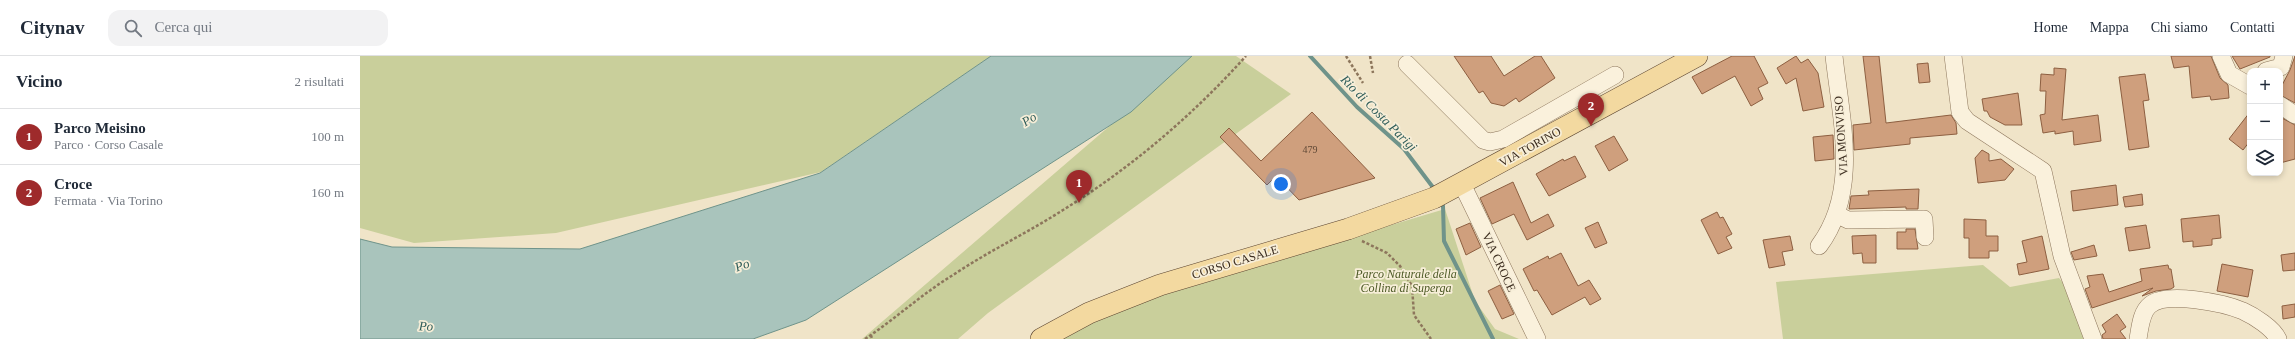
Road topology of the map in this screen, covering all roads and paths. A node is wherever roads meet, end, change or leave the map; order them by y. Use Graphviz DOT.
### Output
graph roads {
  1 [pos="1246,56"];
  2 [pos="1346,56"];
  3 [pos="1370,56"];
  4 [pos="1697,56"];
  5 [pos="1834,56"];
  6 [pos="1953,56"];
  7 [pos="2221,56"];
  8 [pos="2284,56"];
  9 [pos="1408,64"];
  10 [pos="2275,68"];
  11 [pos="1373,73"];
  12 [pos="1615,75"];
  13 [pos="2246,81"];
  14 [pos="1363,83"];
  15 [pos="1571,100"];
  16 [pos="2283,107"];
  17 [pos="2295,115"];
  18 [pos="1582,119"];
  19 [pos="1448,191"];
  20 [pos="1838,215"];
  21 [pos="1348,229"];
  22 [pos="1925,237"];
  23 [pos="1819,246"];
  24 [pos="871,335"];
  25 [pos="865,339"];
  26 [pos="872,339"];
  27 [pos="1041,339"];
  28 [pos="1431,339"];
  29 [pos="1537,339"];
  30 [pos="2093,339"];
  31 [pos="2138,339"];
  32 [pos="2278,339"];
  1 -- 24 [label="path"];
  2 -- 14 [label="path"];
  3 -- 11 [label="path"];
  4 -- 18 [label="main road, VIA TORINO"];
  5 -- 20 [label="street, VIA MONVISO"];
  6 -- 30 [label="street"];
  7 -- 13 [label="street"];
  8 -- 10 [label="street"];
  9 -- 15 [label="street"];
  12 -- 15 [label="street"];
  15 -- 18 [label="street"];
  16 -- 17 [label="street"];
  18 -- 19 [label="main road, VIA TORINO"];
  19 -- 21 [label="main road, CORSO CASALE"];
  19 -- 29 [label="street, VIA CROCE"];
  20 -- 22 [label="street"];
  20 -- 23 [label="street, VIA MONVISO"];
  21 -- 27 [label="main road, CORSO CASALE"];
  21 -- 28 [label="path"];
  24 -- 25 [label="path"];
  24 -- 26 [label="path"];
  31 -- 32 [label="street"];
}
